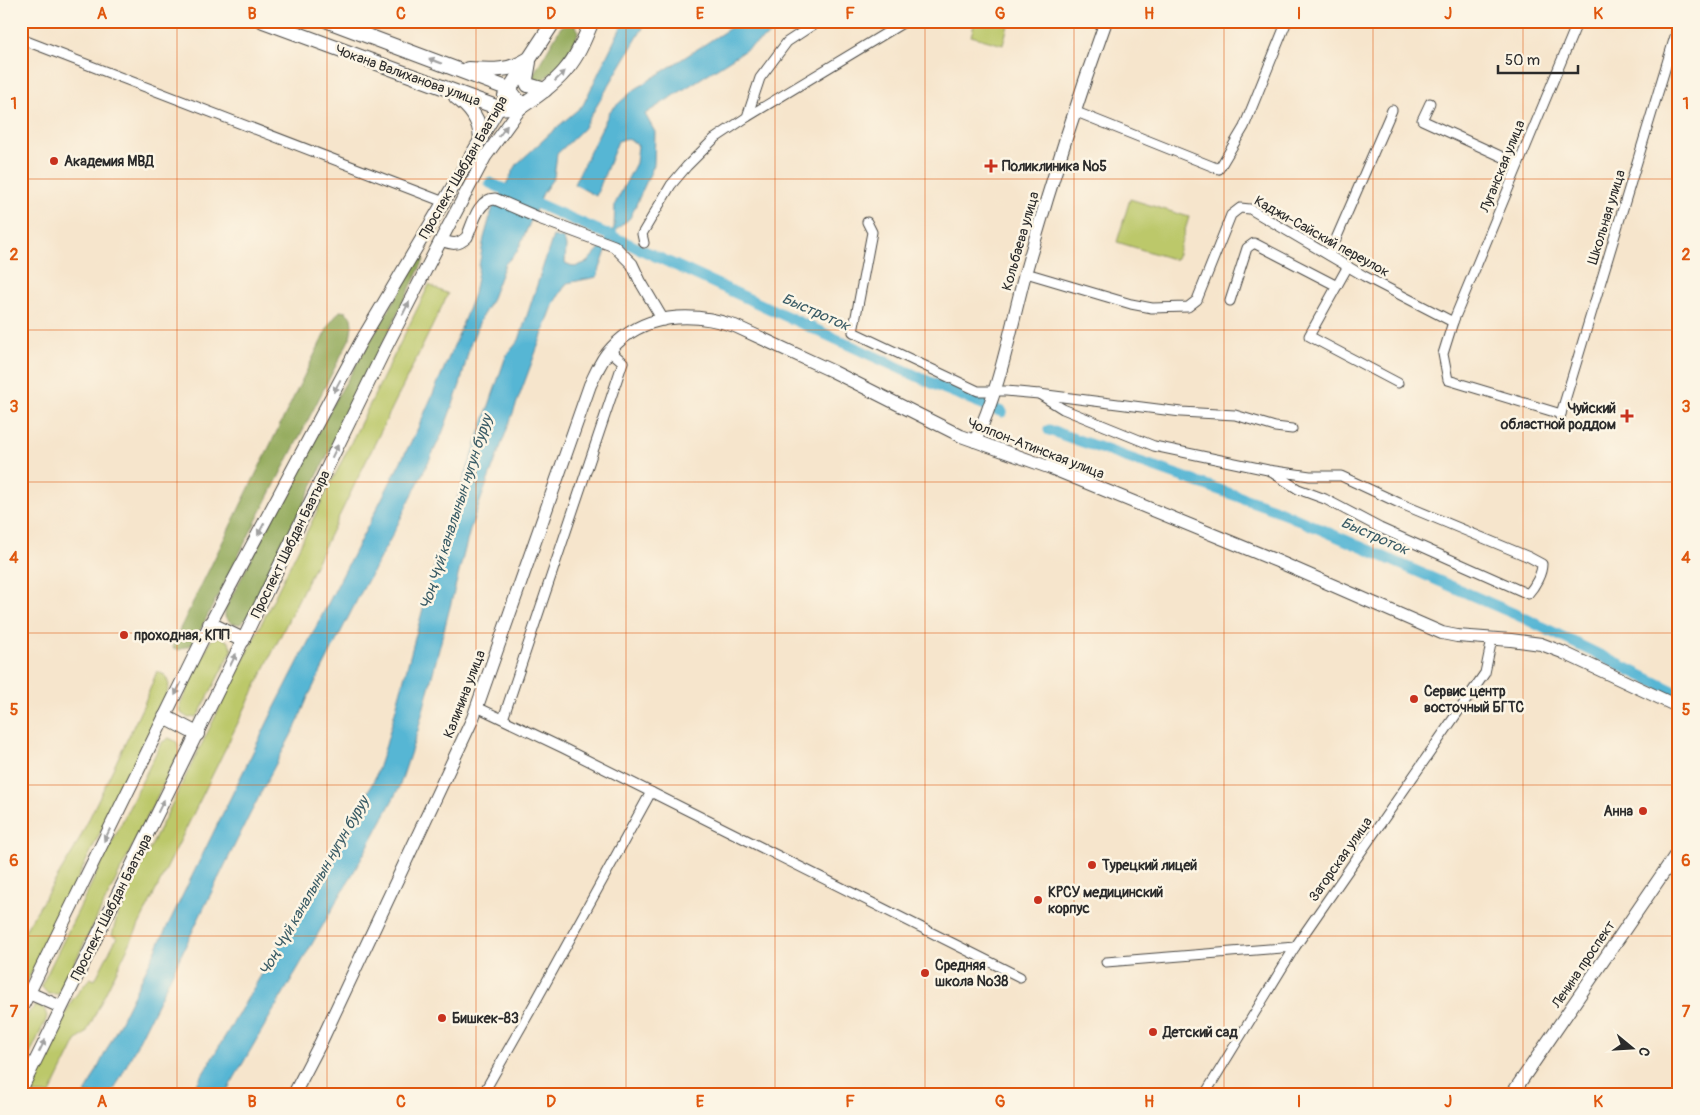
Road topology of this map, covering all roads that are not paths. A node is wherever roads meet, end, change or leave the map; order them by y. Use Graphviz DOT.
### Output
graph roads {
  1 [pos="263,21"];
  2 [pos="328,21"];
  3 [pos="554,21"];
  4 [pos="592,21"];
  5 [pos="819,21"];
  6 [pos="906,21"];
  7 [pos="1106,21"];
  8 [pos="1287,21"];
  9 [pos="1578,21"];
  10 [pos="1679,23"];
  11 [pos="21,39"];
  12 [pos="530,59"];
  13 [pos="454,68"];
  14 [pos="446,88"];
  15 [pos="509,89"];
  16 [pos="545,90"];
  17 [pos="1430,104"];
  18 [pos="522,106"];
  19 [pos="498,108"];
  20 [pos="1392,110"];
  21 [pos="1074,111"];
  22 [pos="747,117"];
  23 [pos="481,139"];
  24 [pos="1518,164"];
  25 [pos="444,202"];
  26 [pos="867,222"];
  27 [pos="441,240"];
  28 [pos="644,243"];
  29 [pos="1329,255"];
  30 [pos="1348,266"];
  31 [pos="1026,273"];
  32 [pos="1337,286"];
  33 [pos="1230,301"];
  34 [pos="663,320"];
  35 [pos="1453,322"];
  36 [pos="609,350"];
  37 [pos="1398,383"];
  38 [pos="1039,394"];
  39 [pos="993,396"];
  40 [pos="1560,416"];
  41 [pos="1292,429"];
  42 [pos="974,441"];
  43 [pos="1268,470"];
  44 [pos="210,624"];
  45 [pos="1492,638"];
  46 [pos="244,640"];
  47 [pos="1679,706"];
  48 [pos="477,707"];
  49 [pos="165,717"];
  50 [pos="503,719"];
  51 [pos="197,734"];
  52 [pos="651,792"];
  53 [pos="1679,850"];
  54 [pos="1296,947"];
  55 [pos="1106,962"];
  56 [pos="1020,977"];
  57 [pos="29,992"];
  58 [pos="61,1008"];
  59 [pos="21,1009"];
  60 [pos="21,1090"];
  61 [pos="294,1094"];
  62 [pos="483,1094"];
  63 [pos="1205,1094"];
  64 [pos="1512,1094"];
  1 -- 14 [label="main road, Чокана Валиханова улица"];
  13 -- 2 [label="main road, Чокана Валиханова улица, one-way"];
  3 -- 12 [label="main road, Проспект Шабдан Баатыра"];
  16 -- 4 [label="main road, Проспект Шабдан Баатыра, one-way"];
  5 -- 22 [label="street"];
  6 -- 22 [label="street"];
  7 -- 21 [label="main road, Кольбаева улица"];
  8 -- 21 [label="street"];
  9 -- 24 [label="street, Луганская улица"];
  10 -- 40 [label="street, Школьная улица"];
  11 -- 25 [label="street"];
  12 -- 13 [label="main road"];
  12 -- 15 [label="main road, Проспект Шабдан Баатыра"];
  12 -- 16 [label="main road"];
  13 -- 15 [label="main road, Чокана Валиханова улица"];
  14 -- 19 [label="main road, Чокана Валиханова улица"];
  14 -- 23 [label="main road"];
  15 -- 18 [label="main road"];
  15 -- 19 [label="main road, Проспект Шабдан Баатыра"];
  16 -- 18 [label="main road, Проспект Шабдан Баатыра"];
  17 -- 24 [label="street"];
  18 -- 19 [label="main road, Чокана Валиханова улица"];
  27 -- 18 [label="main road, Проспект Шабдан Баатыра, one-way"];
  19 -- 23 [label="main road, Проспект Шабдан Баатыра"];
  20 -- 29 [label="street"];
  21 -- 31 [label="main road, Кольбаева улица"];
  22 -- 28 [label="street"];
  23 -- 25 [label="main road, Проспект Шабдан Баатыра"];
  24 -- 35 [label="street, Луганская улица"];
  25 -- 44 [label="main road, Проспект Шабдан Баатыра, one-way"];
  26 -- 39 [label="street"];
  27 -- 34 [label="street"];
  46 -- 27 [label="main road, Проспект Шабдан Баатыра, one-way"];
  29 -- 30 [label="street, Каджи-Сайский переулок"];
  29 -- 31 [label="street, Каджи-Сайский переулок"];
  30 -- 32 [label="street"];
  30 -- 35 [label="street, Каджи-Сайский переулок"];
  31 -- 39 [label="main road, Кольбаева улица"];
  32 -- 33 [label="street"];
  32 -- 37 [label="street"];
  34 -- 36 [label="main road, Калинина улица"];
  34 -- 42 [label="main road, Чолпон-Атинская улица"];
  35 -- 40 [label="street, Луганская улица"];
  36 -- 48 [label="main road, Калинина улица"];
  36 -- 50 [label="street"];
  38 -- 39 [label="street"];
  38 -- 41 [label="street"];
  38 -- 43 [label="street"];
  39 -- 42 [label="main road, Кольбаева улица"];
  42 -- 45 [label="main road, Чолпон-Атинская улица"];
  43 -- 43 [label="street"];
  44 -- 46 [label="main road"];
  44 -- 49 [label="main road, Проспект Шабдан Баатыра, one-way"];
  45 -- 47 [label="main road, Чолпон-Атинская улица"];
  45 -- 54 [label="street, Загорская улица"];
  51 -- 46 [label="main road, Проспект Шабдан Баатыра, one-way"];
  48 -- 50 [label="street"];
  48 -- 61 [label="main road, Калинина улица"];
  49 -- 51 [label="main road"];
  49 -- 57 [label="main road, Проспект Шабдан Баатыра, one-way"];
  50 -- 52 [label="street"];
  58 -- 51 [label="main road, Проспект Шабдан Баатыра, one-way"];
  52 -- 56 [label="street"];
  52 -- 62 [label="street"];
  53 -- 64 [label="main road, Ленина проспект"];
  54 -- 55 [label="street"];
  54 -- 63 [label="street, Загорская улица"];
  57 -- 58 [label="main road"];
  57 -- 59 [label="main road, Проспект Шабдан Баатыра"];
  60 -- 58 [label="main road, Проспект Шабдан Баатыра, one-way"];
}
